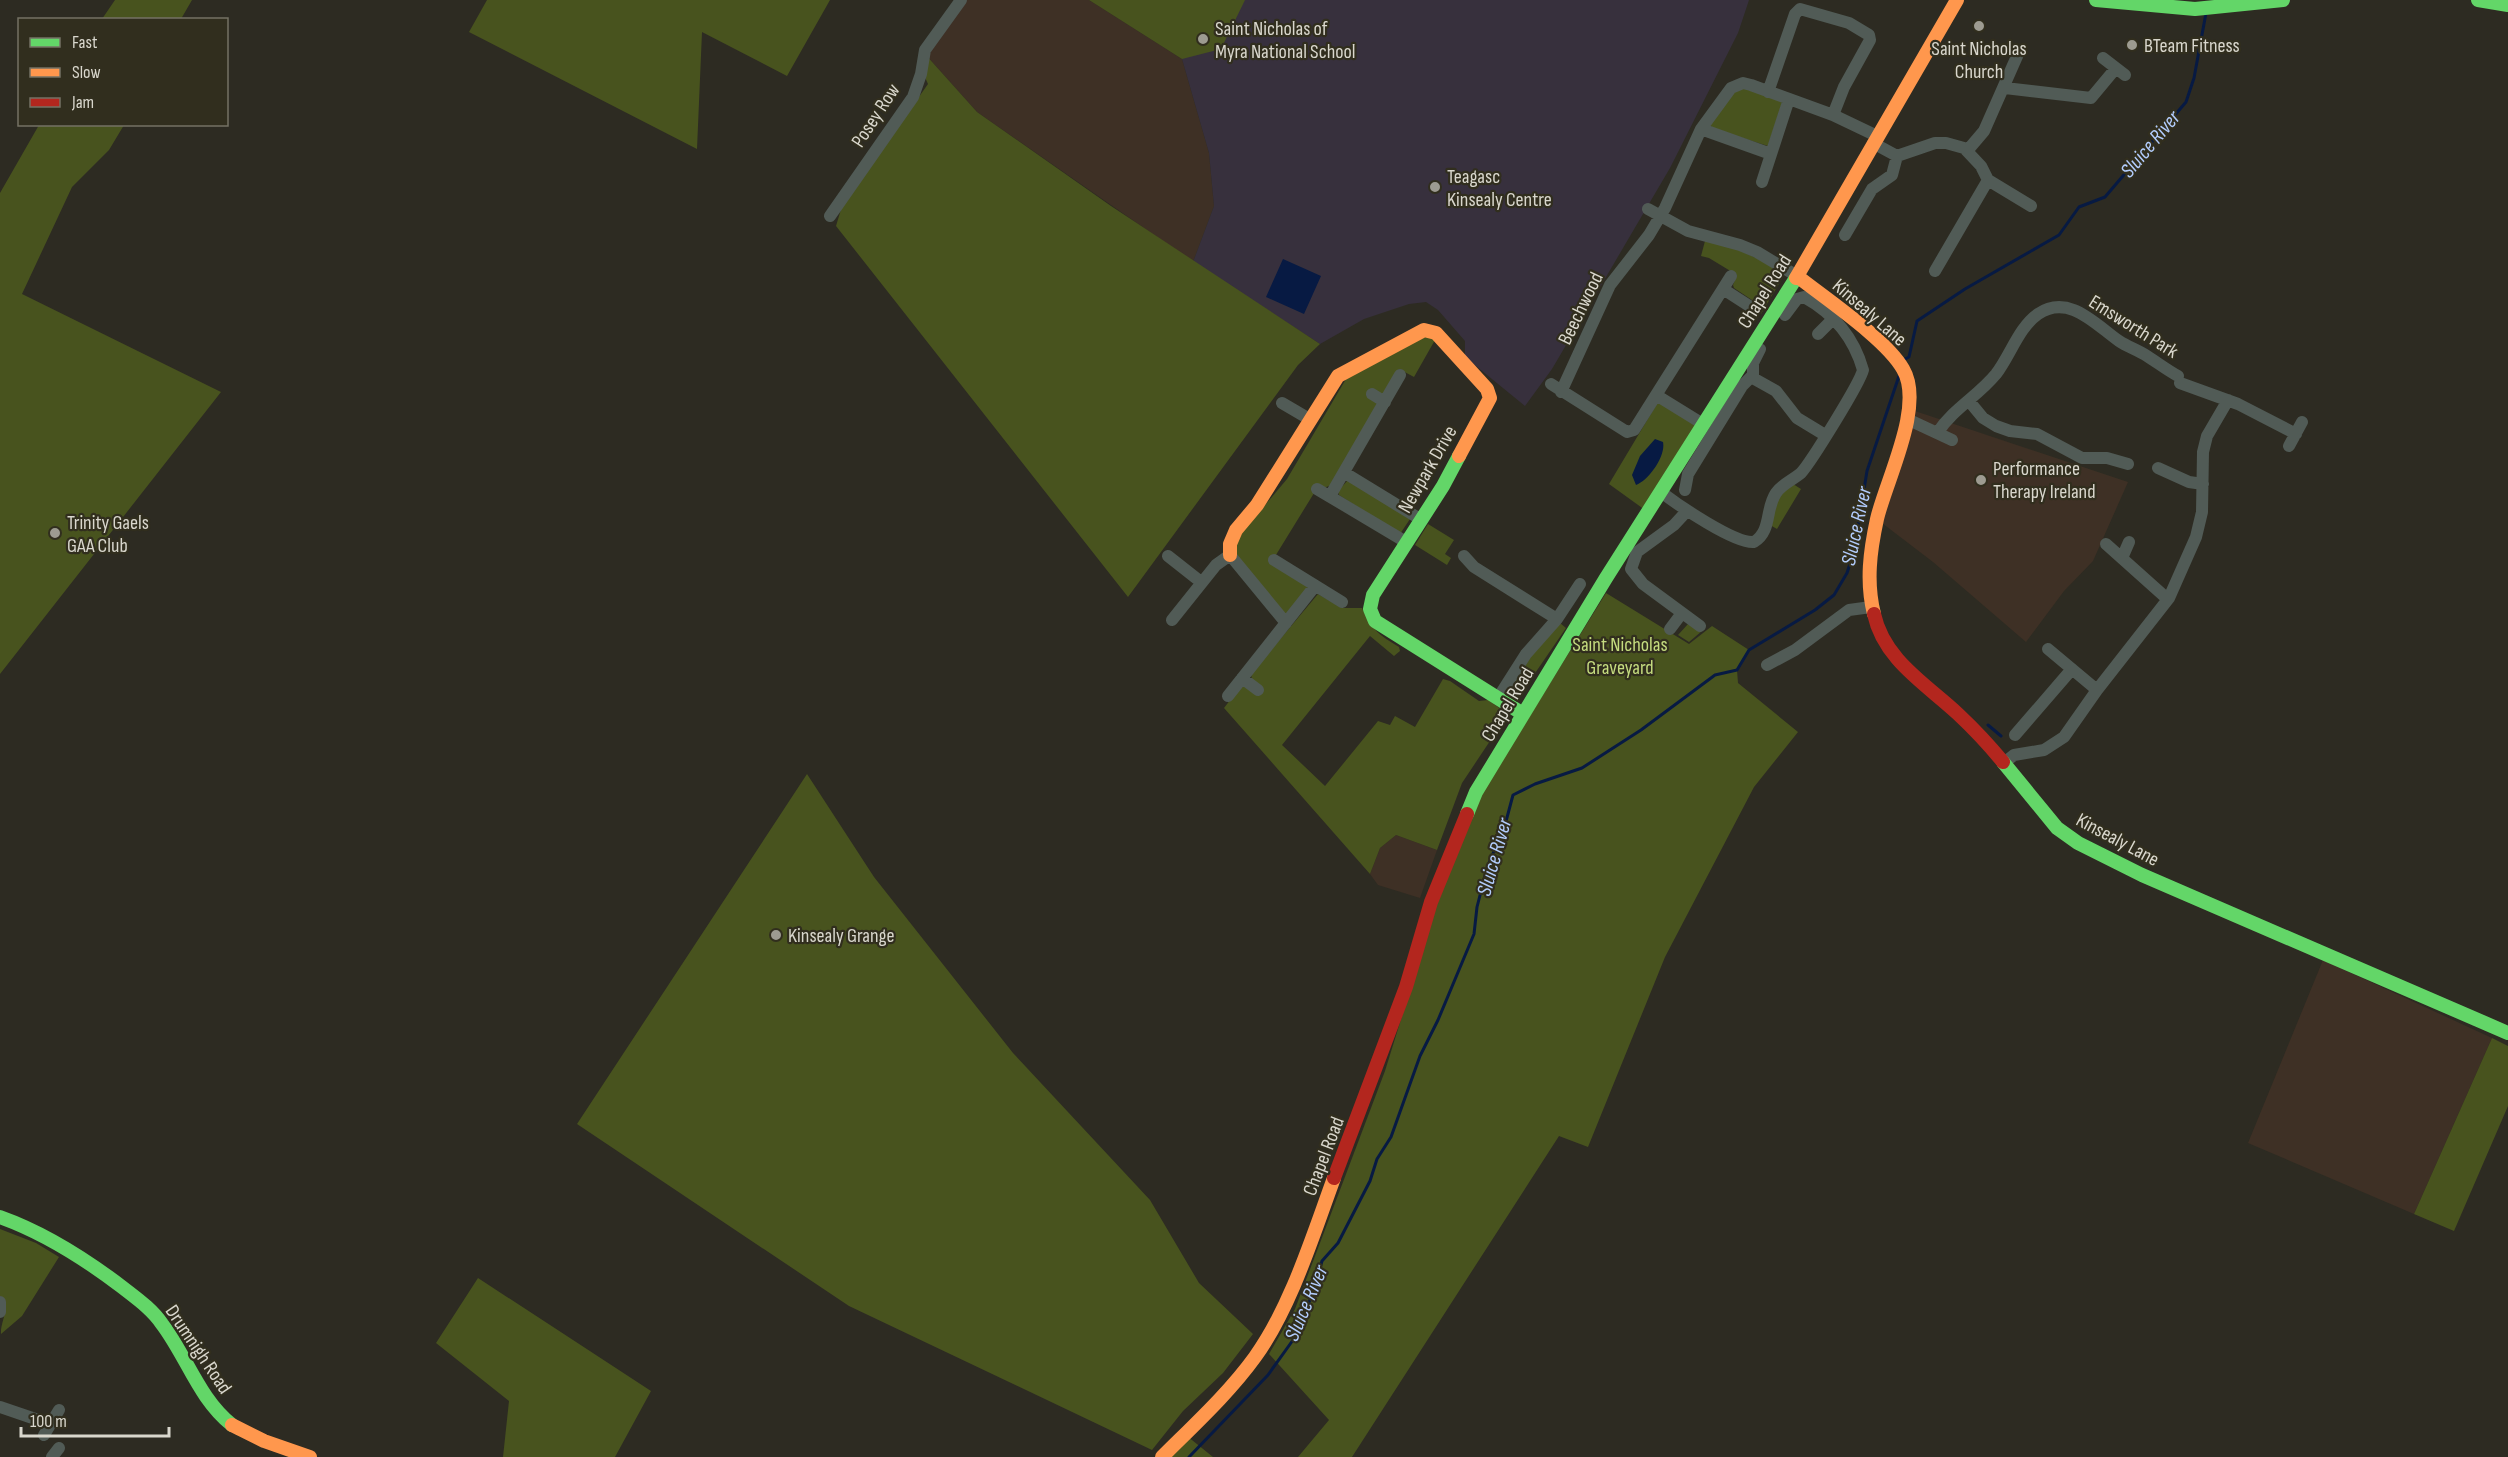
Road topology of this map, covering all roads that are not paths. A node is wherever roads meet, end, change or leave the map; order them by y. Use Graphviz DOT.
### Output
graph roads {
  1 [pos="961,0"];
  2 [pos="1957,0"];
  3 [pos="2096,0"];
  4 [pos="2283,0"];
  5 [pos="2478,0"];
  6 [pos="2508,5"];
  7 [pos="2018,54"];
  8 [pos="2103,58"];
  9 [pos="2005,88"];
  10 [pos="1768,92"];
  11 [pos="1789,99"];
  12 [pos="1833,115"];
  13 [pos="1701,129"];
  14 [pos="1875,140"];
  15 [pos="1967,151"];
  16 [pos="1771,154"];
  17 [pos="1897,156"];
  18 [pos="1988,180"];
  19 [pos="1762,182"];
  20 [pos="2031,206"];
  21 [pos="1648,209"];
  22 [pos="830,216"];
  23 [pos="1659,216"];
  24 [pos="1845,235"];
  25 [pos="1935,271"];
  26 [pos="1731,276"];
  27 [pos="1797,276"];
  28 [pos="1723,289"];
  29 [pos="1754,309"];
  30 [pos="1785,315"];
  31 [pos="1833,319"];
  32 [pos="1818,334"];
  33 [pos="1760,349"];
  34 [pos="2164,369"];
  35 [pos="1400,375"];
  36 [pos="1753,378"];
  37 [pos="2157,380"];
  38 [pos="1372,394"];
  39 [pos="1656,395"];
  40 [pos="2228,400"];
  41 [pos="1969,401"];
  42 [pos="1385,402"];
  43 [pos="1282,403"];
  44 [pos="1907,419"];
  45 [pos="1311,420"];
  46 [pos="2302,422"];
  47 [pos="1703,424"];
  48 [pos="1938,432"];
  49 [pos="2296,434"];
  50 [pos="1825,435"];
  51 [pos="1952,440"];
  52 [pos="2289,446"];
  53 [pos="2129,464"];
  54 [pos="2158,468"];
  55 [pos="1345,473"];
  56 [pos="2203,484"];
  57 [pos="1317,489"];
  58 [pos="1685,490"];
  59 [pos="1660,492"];
  60 [pos="1330,496"];
  61 [pos="1687,512"];
  62 [pos="1420,519"];
  63 [pos="1406,542"];
  64 [pos="2129,542"];
  65 [pos="2106,544"];
  66 [pos="1230,555"];
  67 [pos="1168,556"];
  68 [pos="1464,556"];
  69 [pos="2122,558"];
  70 [pos="1274,560"];
  71 [pos="1201,582"];
  72 [pos="1580,585"];
  73 [pos="1315,586"];
  74 [pos="2169,598"];
  75 [pos="1342,602"];
  76 [pos="1871,608"];
  77 [pos="1682,613"];
  78 [pos="1557,619"];
  79 [pos="1172,620"];
  80 [pos="1286,622"];
  81 [pos="1700,626"];
  82 [pos="1670,629"];
  83 [pos="2048,649"];
  84 [pos="1767,665"];
  85 [pos="2072,669"];
  86 [pos="1242,678"];
  87 [pos="1257,690"];
  88 [pos="2097,690"];
  89 [pos="1228,696"];
  90 [pos="1498,698"];
  91 [pos="1523,714"];
  92 [pos="2015,735"];
  93 [pos="2004,763"];
  94 [pos="2508,1033"];
  95 [pos="0,1216"];
  96 [pos="0,1302"];
  97 [pos="0,1312"];
  98 [pos="0,1407"];
  99 [pos="59,1410"];
  100 [pos="310,1457"];
  101 [pos="1162,1457"];
  1 -- 22 [label="street, Posey Row"];
  2 -- 14 [label="street, Chapel Road"];
  3 -- 4 [label="street"];
  5 -- 6 [label="street"];
  7 -- 9 [label="street"];
  8 -- 9 [label="street"];
  9 -- 15 [label="street"];
  10 -- 11 [label="street"];
  10 -- 12 [label="street"];
  10 -- 13 [label="street, Beechwood"];
  11 -- 12 [label="street"];
  11 -- 16 [label="street"];
  12 -- 14 [label="street"];
  13 -- 16 [label="street"];
  13 -- 23 [label="street, Beechwood"];
  14 -- 17 [label="street"];
  14 -- 27 [label="street, Chapel Road"];
  15 -- 17 [label="street"];
  15 -- 18 [label="street"];
  16 -- 19 [label="street"];
  17 -- 24 [label="street"];
  18 -- 20 [label="street"];
  18 -- 25 [label="street"];
  21 -- 23 [label="street"];
  23 -- 27 [label="street"];
  23 -- 39 [label="street, Beechwood"];
  26 -- 28 [label="street, Beechwood"];
  27 -- 44 [label="street, Kinsealy Lane"];
  27 -- 47 [label="street, Chapel Road"];
  28 -- 29 [label="street"];
  28 -- 39 [label="street, Beechwood"];
  30 -- 31 [label="street"];
  31 -- 32 [label="street"];
  31 -- 50 [label="street"];
  33 -- 36 [label="street"];
  34 -- 37 [label="street"];
  34 -- 40 [label="street, Emsworth Park"];
  34 -- 41 [label="street, Emsworth Park"];
  35 -- 42 [label="street"];
  36 -- 50 [label="street"];
  36 -- 58 [label="street"];
  38 -- 42 [label="street"];
  39 -- 47 [label="street"];
  40 -- 49 [label="street, Emsworth Park"];
  40 -- 56 [label="street"];
  41 -- 48 [label="street, Emsworth Park"];
  41 -- 53 [label="street"];
  42 -- 55 [label="street"];
  43 -- 45 [label="street"];
  44 -- 48 [label="street"];
  44 -- 76 [label="street, Kinsealy Lane"];
  45 -- 62 [label="street, Newpark Drive"];
  45 -- 66 [label="street, Newpark Drive"];
  46 -- 49 [label="street"];
  47 -- 59 [label="street, Chapel Road"];
  48 -- 51 [label="street"];
  49 -- 52 [label="street"];
  50 -- 61 [label="street"];
  54 -- 56 [label="street"];
  55 -- 60 [label="street"];
  55 -- 62 [label="street"];
  56 -- 74 [label="street"];
  57 -- 60 [label="street"];
  59 -- 61 [label="street"];
  59 -- 91 [label="street, Chapel Road"];
  60 -- 63 [label="street"];
  61 -- 77 [label="street"];
  62 -- 63 [label="street, Newpark Drive"];
  63 -- 90 [label="street, Newpark Drive"];
  64 -- 69 [label="street"];
  65 -- 69 [label="street"];
  66 -- 71 [label="street"];
  66 -- 80 [label="street"];
  67 -- 71 [label="street"];
  68 -- 78 [label="street"];
  69 -- 74 [label="street"];
  70 -- 73 [label="street"];
  71 -- 79 [label="street"];
  72 -- 78 [label="street"];
  73 -- 75 [label="street"];
  73 -- 80 [label="street"];
  74 -- 88 [label="street"];
  76 -- 84 [label="street"];
  76 -- 93 [label="street, Kinsealy Lane"];
  77 -- 81 [label="street"];
  77 -- 82 [label="street"];
  78 -- 90 [label="street"];
  80 -- 86 [label="street"];
  83 -- 85 [label="street"];
  85 -- 88 [label="street"];
  85 -- 92 [label="street"];
  86 -- 87 [label="street"];
  86 -- 89 [label="street"];
  88 -- 93 [label="street"];
  90 -- 91 [label="street, Newpark Drive"];
  91 -- 101 [label="street, Chapel Road"];
  93 -- 94 [label="street, Kinsealy Lane"];
  95 -- 100 [label="street, Drumnigh Road"];
  96 -- 97 [label="street"];
  98 -- 99 [label="street"];
}
